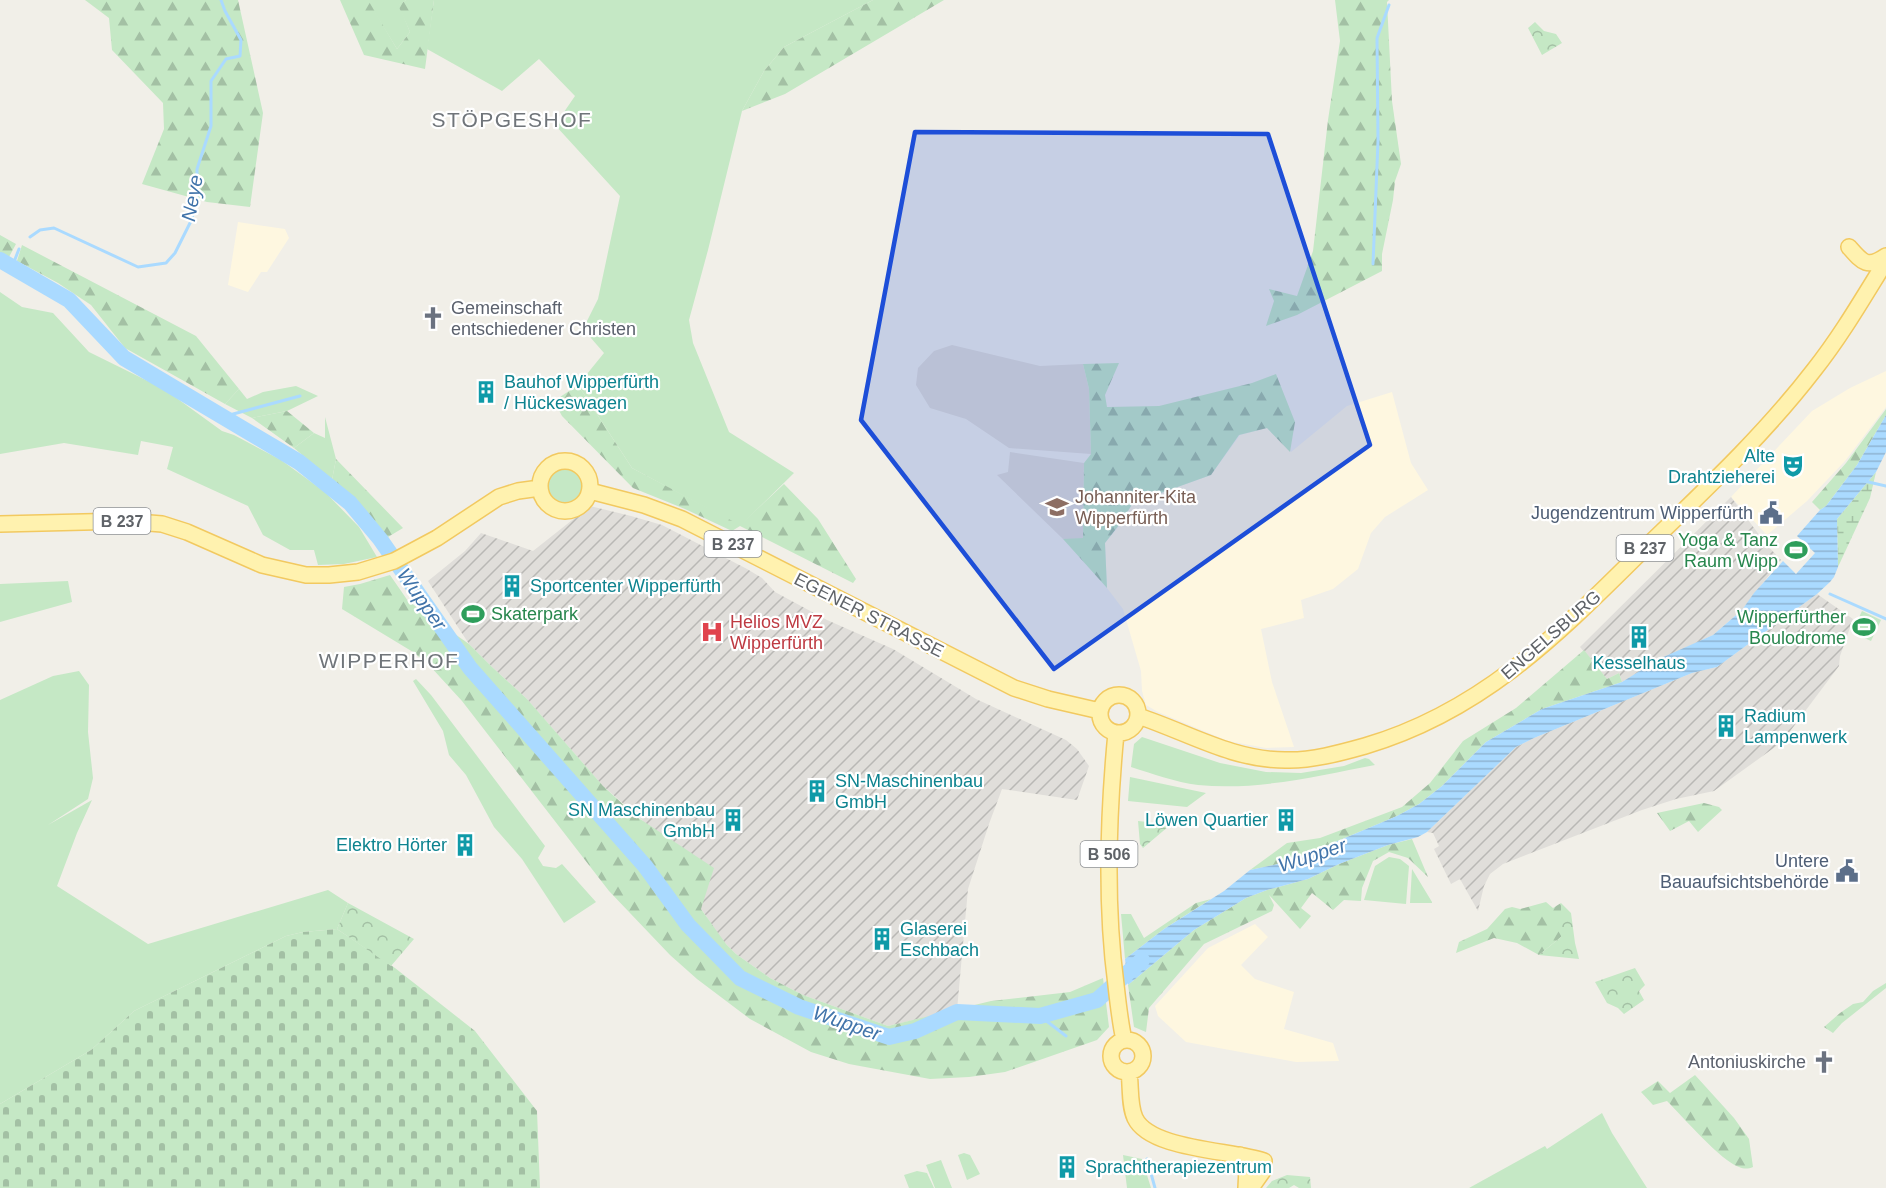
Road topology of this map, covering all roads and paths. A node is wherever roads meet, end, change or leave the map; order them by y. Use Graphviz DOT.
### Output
graph roads {
  1 [pos="1849,247"];
  2 [pos="1886,256"];
  3 [pos="1886,261"];
  4 [pos="540,488"];
  5 [pos="590,491"];
  6 [pos="0,524"];
  7 [pos="1100,711"];
  8 [pos="1138,716"];
  9 [pos="1116,733"];
  10 [pos="1123,1032"];
  11 [pos="1129,1072"];
  12 [pos="1240,1155"];
  13 [pos="1248,1188"];
  1 -- 2 [label="main road"];
  3 -- 8 [label="main road, ENGELSBURG / B 237"];
  4 -- 5 [label="main road"];
  4 -- 5 [label="main road"];
  4 -- 6 [label="main road, B 237"];
  5 -- 7 [label="main road, EGENER STRASSE / B 237"];
  7 -- 8 [label="main road"];
  7 -- 9 [label="main road"];
  8 -- 9 [label="main road"];
  9 -- 10 [label="main road, B 506"];
  10 -- 11 [label="main road"];
  10 -- 11 [label="main road"];
  11 -- 12 [label="main road"];
  12 -- 13 [label="main road"];
  12 -- 13 [label="main road"];
}
